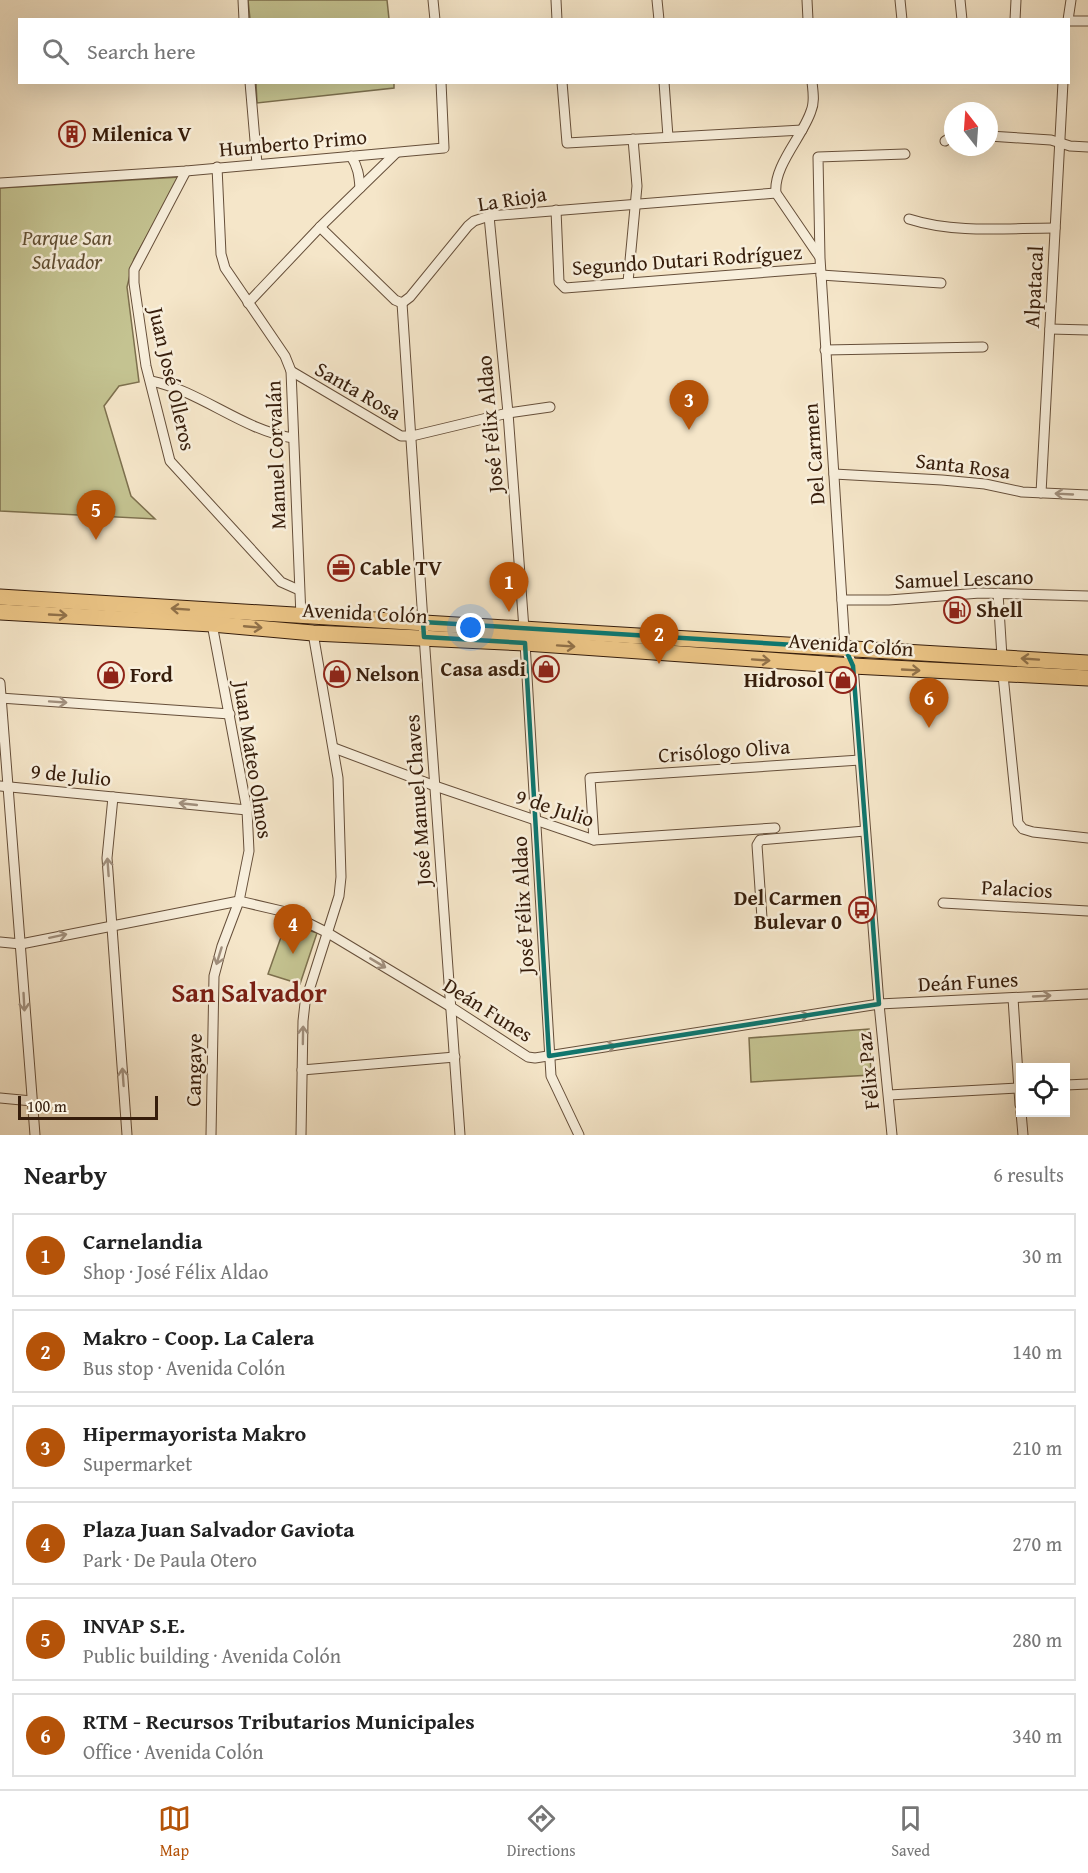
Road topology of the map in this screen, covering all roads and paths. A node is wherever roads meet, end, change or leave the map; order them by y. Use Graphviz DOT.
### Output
graph roads {
  1 [pos="243,0"];
  2 [pos="433,0"];
  3 [pos="556,0"];
  4 [pos="657,0"];
  5 [pos="807,0"];
  6 [pos="900,0"];
  7 [pos="960,0"];
  8 [pos="1016,0"];
  9 [pos="1071,0"];
  10 [pos="244,18"];
  11 [pos="435,18"];
  12 [pos="557,18"];
  13 [pos="659,18"];
  14 [pos="808,18"];
  15 [pos="902,18"];
  16 [pos="962,18"];
  17 [pos="1015,18"];
  18 [pos="1068,18"];
  19 [pos="1070,20"];
  20 [pos="1088,21"];
  21 [pos="250,84"];
  22 [pos="441,84"];
  23 [pos="562,84"];
  24 [pos="664,84"];
  25 [pos="812,84"];
  26 [pos="1063,84"];
  27 [pos="802,130"];
  28 [pos="668,137"];
  29 [pos="998,137"];
  30 [pos="633,139"];
  31 [pos="1060,143"];
  32 [pos="1088,147"];
  33 [pos="396,153"];
  34 [pos="904,154"];
  35 [pos="351,156"];
  36 [pos="257,164"];
  37 [pos="217,167"];
  38 [pos="186,171"];
  39 [pos="0,183"];
  40 [pos="360,188"];
  41 [pos="776,193"];
  42 [pos="636,203"];
  43 [pos="556,210"];
  44 [pos="489,216"];
  45 [pos="909,219"];
  46 [pos="320,227"];
  47 [pos="1055,228"];
  48 [pos="820,267"];
  49 [pos="628,282"];
  50 [pos="941,283"];
  51 [pos="248,303"];
  52 [pos="402,303"];
  53 [pos="1050,329"];
  54 [pos="1088,330"];
  55 [pos="983,347"];
  56 [pos="825,350"];
  57 [pos="291,371"];
  58 [pos="150,381"];
  59 [pos="550,407"];
  60 [pos="508,413"];
  61 [pos="412,436"];
  62 [pos="293,438"];
  63 [pos="834,474"];
  64 [pos="1041,493"];
  65 [pos="1088,495"];
  66 [pos="299,590"];
  67 [pos="998,593"];
  68 [pos="1088,596"];
  69 [pos="0,597"];
  70 [pos="842,600"];
  71 [pos="0,612"];
  72 [pos="301,617"];
  73 [pos="212,624"];
  74 [pos="423,630"];
  75 [pos="312,633"];
  76 [pos="525,636"];
  77 [pos="845,648"];
  78 [pos="1002,657"];
  79 [pos="1088,663"];
  80 [pos="853,666"];
  81 [pos="1003,675"];
  82 [pos="1088,678"];
  83 [pos="0,683"];
  84 [pos="1,698"];
  85 [pos="230,714"];
  86 [pos="334,748"];
  87 [pos="860,760"];
  88 [pos="5,786"];
  89 [pos="435,786"];
  90 [pos="112,797"];
  91 [pos="247,810"];
  92 [pos="536,822"];
  93 [pos="775,828"];
  94 [pos="865,831"];
  95 [pos="1088,838"];
  96 [pos="594,840"];
  97 [pos="239,901"];
  98 [pos="943,903"];
  99 [pos="1088,911"];
  100 [pos="762,918"];
  101 [pos="112,925"];
  102 [pos="328,933"];
  103 [pos="0,942"];
  104 [pos="21,944"];
  105 [pos="1088,994"];
  106 [pos="1013,998"];
  107 [pos="879,1004"];
  108 [pos="451,1007"];
  109 [pos="549,1056"];
  110 [pos="455,1057"];
  111 [pos="1018,1063"];
  112 [pos="302,1070"];
  113 [pos="1088,1084"];
  114 [pos="1070,1085"];
  115 [pos="1016,1088"];
  116 [pos="889,1095"];
  117 [pos="0,1098"];
  118 [pos="32,1101"];
  119 [pos="1021,1117"];
  120 [pos="35,1135"];
  121 [pos="127,1135"];
  122 [pos="211,1135"];
  123 [pos="301,1135"];
  124 [pos="460,1135"];
  125 [pos="579,1135"];
  126 [pos="892,1135"];
  127 [pos="1023,1135"];
  1 -- 10 [label="street"];
  2 -- 11 [label="street"];
  3 -- 12 [label="street"];
  4 -- 13 [label="street"];
  5 -- 14 [label="street"];
  6 -- 15 [label="street"];
  7 -- 16 [label="street"];
  8 -- 17 [label="street"];
  9 -- 18 [label="street"];
  19 -- 20 [label="street"];
  21 -- 36 [label="street"];
  22 -- 33 [label="street, Humberto Primo"];
  23 -- 30 [label="street"];
  24 -- 28 [label="street"];
  25 -- 27 [label="street"];
  26 -- 31 [label="street, Alpatacal"];
  27 -- 28 [label="street"];
  27 -- 41 [label="street"];
  28 -- 30 [label="street"];
  29 -- 31 [label="street"];
  30 -- 42 [label="street"];
  31 -- 32 [label="street"];
  31 -- 47 [label="street, Alpatacal"];
  33 -- 35 [label="street, Humberto Primo"];
  33 -- 40 [label="street"];
  34 -- 48 [label="street, Del Carmen"];
  35 -- 36 [label="street, Humberto Primo"];
  35 -- 40 [label="street"];
  36 -- 37 [label="street, Humberto Primo"];
  37 -- 38 [label="street, Humberto Primo"];
  37 -- 51 [label="street, Manuel Corvalán"];
  38 -- 39 [label="street, Humberto Primo"];
  38 -- 58 [label="street, Juan José Olleros"];
  40 -- 46 [label="street"];
  41 -- 42 [label="street, La Rioja"];
  41 -- 48 [label="street"];
  42 -- 43 [label="street, La Rioja"];
  42 -- 49 [label="street"];
  43 -- 44 [label="street, La Rioja"];
  43 -- 49 [label="street, Segundo Dutari Rodríguez"];
  44 -- 52 [label="street, La Rioja"];
  44 -- 60 [label="street, José Félix Aldao"];
  45 -- 47 [label="street"];
  46 -- 51 [label="street"];
  46 -- 52 [label="street"];
  47 -- 53 [label="street, Alpatacal"];
  48 -- 49 [label="street, Segundo Dutari Rodríguez"];
  48 -- 50 [label="street"];
  48 -- 56 [label="street, Del Carmen"];
  51 -- 57 [label="street, Manuel Corvalán"];
  52 -- 61 [label="street, José Manuel Chaves"];
  53 -- 54 [label="street"];
  53 -- 64 [label="street, Alpatacal"];
  55 -- 56 [label="street"];
  56 -- 63 [label="street, Del Carmen"];
  57 -- 61 [label="street, Santa Rosa"];
  57 -- 62 [label="street, Manuel Corvalán"];
  58 -- 62 [label="street"];
  58 -- 66 [label="street, Juan José Olleros"];
  59 -- 60 [label="street, Santa Rosa"];
  60 -- 61 [label="street, Santa Rosa"];
  60 -- 76 [label="street, José Félix Aldao"];
  61 -- 74 [label="street, José Manuel Chaves"];
  62 -- 66 [label="street, Manuel Corvalán"];
  63 -- 64 [label="street, Santa Rosa"];
  63 -- 70 [label="street, Del Carmen"];
  65 -- 64 [label="street, Santa Rosa, one-way"];
  66 -- 72 [label="street, Manuel Corvalán"];
  67 -- 68 [label="street, Samuel Lescano"];
  67 -- 70 [label="street, Samuel Lescano"];
  67 -- 78 [label="street"];
  72 -- 69 [label="main road, Avenida Colón, one-way"];
  70 -- 77 [label="street, Del Carmen"];
  71 -- 73 [label="main road, Avenida Colón, one-way"];
  72 -- 74 [label="main road, Avenida Colón"];
  73 -- 75 [label="main road, Avenida Colón, one-way"];
  73 -- 85 [label="street, Juan Mateo Olmos"];
  74 -- 75 [label="main road, Avenida Colón"];
  74 -- 76 [label="main road, Avenida Colón"];
  74 -- 89 [label="street, José Manuel Chaves"];
  75 -- 86 [label="street"];
  76 -- 77 [label="main road, Avenida Colón"];
  76 -- 80 [label="main road, Avenida Colón, one-way"];
  76 -- 92 [label="street, José Félix Aldao"];
  77 -- 78 [label="main road, Avenida Colón"];
  77 -- 80 [label="street"];
  79 -- 78 [label="main road, Avenida Colón, one-way"];
  80 -- 81 [label="main road, Avenida Colón, one-way"];
  80 -- 87 [label="street"];
  81 -- 82 [label="main road, Avenida Colón"];
  81 -- 95 [label="street"];
  83 -- 84 [label="street"];
  84 -- 85 [label="street, one-way"];
  84 -- 88 [label="street"];
  85 -- 91 [label="street, Juan Mateo Olmos"];
  86 -- 89 [label="street, 9 de Julio"];
  86 -- 102 [label="street"];
  87 -- 94 [label="street"];
  87 -- 96 [label="street, Crisólogo Oliva"];
  88 -- 90 [label="street, 9 de Julio"];
  88 -- 104 [label="street"];
  89 -- 92 [label="street, 9 de Julio"];
  89 -- 108 [label="street, José Manuel Chaves"];
  91 -- 90 [label="street, 9 de Julio, one-way"];
  101 -- 90 [label="street, one-way"];
  91 -- 97 [label="street, Juan Mateo Olmos"];
  92 -- 96 [label="street, 9 de Julio"];
  92 -- 109 [label="street, José Félix Aldao"];
  93 -- 96 [label="street, 9 de Julio"];
  94 -- 100 [label="street"];
  94 -- 107 [label="street"];
  97 -- 101 [label="street, Deán Funes"];
  97 -- 102 [label="street, Deán Funes"];
  97 -- 122 [label="street, Cangaye, one-way"];
  98 -- 99 [label="street, Palacios"];
  104 -- 101 [label="street, Deán Funes, one-way"];
  121 -- 101 [label="street, one-way"];
  102 -- 108 [label="street, Deán Funes, one-way"];
  112 -- 102 [label="street, one-way"];
  103 -- 104 [label="street, Deán Funes"];
  104 -- 118 [label="street, one-way"];
  106 -- 105 [label="street, Deán Funes, one-way"];
  106 -- 107 [label="street, Deán Funes"];
  106 -- 111 [label="street"];
  109 -- 107 [label="street, Deán Funes, one-way"];
  107 -- 116 [label="street, Félix Paz"];
  108 -- 109 [label="street, Deán Funes"];
  108 -- 110 [label="street, José Manuel Chaves"];
  109 -- 125 [label="street, José Félix Aldao"];
  110 -- 112 [label="street"];
  110 -- 124 [label="street, José Manuel Chaves"];
  112 -- 123 [label="street"];
  113 -- 114 [label="street"];
  115 -- 116 [label="street"];
  116 -- 126 [label="street, Félix Paz"];
  117 -- 118 [label="street"];
  118 -- 120 [label="street"];
  119 -- 127 [label="street"];
}
